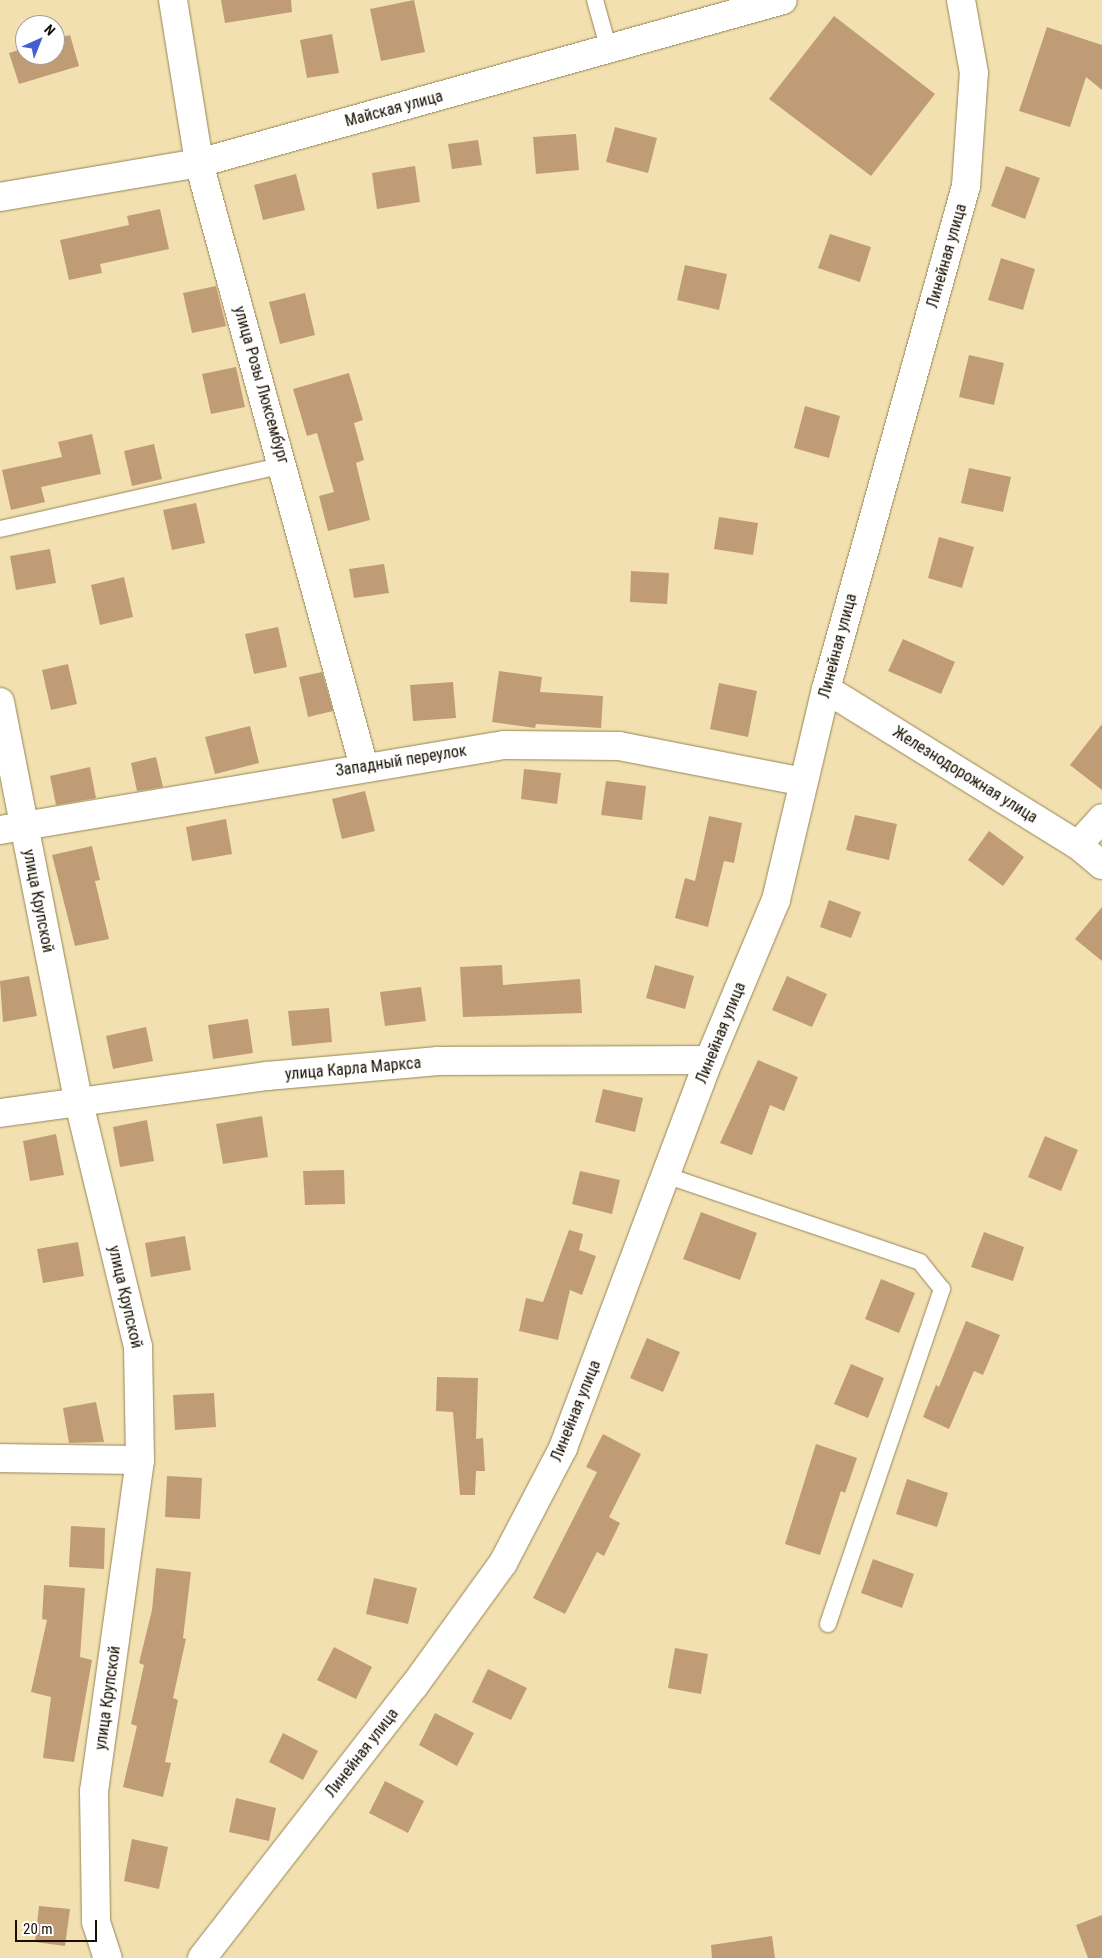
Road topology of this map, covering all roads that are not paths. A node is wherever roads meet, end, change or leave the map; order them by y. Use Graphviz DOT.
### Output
graph roads {
  1 [pos="173,0"];
  2 [pos="594,0"];
  3 [pos="783,0"];
  4 [pos="960,0"];
  5 [pos="609,50"];
  6 [pos="199,163"];
  7 [pos="0,197"];
  8 [pos="284,466"];
  9 [pos="0,529"];
  10 [pos="826,689"];
  11 [pos="0,702"];
  12 [pos="364,767"];
  13 [pos="804,782"];
  14 [pos="1102,818"];
  15 [pos="12,828"];
  16 [pos="1078,845"];
  17 [pos="1102,865"];
  18 [pos="709,1060"];
  19 [pos="79,1103"];
  20 [pos="0,1113"];
  21 [pos="668,1176"];
  22 [pos="0,1458"];
  23 [pos="140,1460"];
  24 [pos="828,1624"];
  25 [pos="108,1958"];
  26 [pos="202,1958"];
  1 -- 6 [label="street, улица Розы Люксембург"];
  2 -- 5 [label="lane"];
  3 -- 5 [label="street, Майская улица"];
  4 -- 10 [label="street, Линейная улица"];
  5 -- 6 [label="street, Майская улица"];
  6 -- 7 [label="street, Майская улица"];
  6 -- 8 [label="street, улица Розы Люксембург"];
  8 -- 9 [label="lane"];
  8 -- 12 [label="street, улица Розы Люксембург"];
  10 -- 13 [label="street, Линейная улица"];
  10 -- 16 [label="street, Железнодорожная улица"];
  11 -- 15 [label="street, улица Крупской"];
  12 -- 13 [label="street, Западный переулок"];
  12 -- 15 [label="street, Западный переулок"];
  13 -- 18 [label="street, Линейная улица"];
  14 -- 16 [label="street"];
  15 -- 19 [label="street, улица Крупской"];
  16 -- 17 [label="street, Железнодорожная улица"];
  18 -- 19 [label="street, улица Карла Маркса"];
  18 -- 21 [label="street, Линейная улица"];
  19 -- 20 [label="street, улица Карла Маркса"];
  19 -- 23 [label="street, улица Крупской"];
  21 -- 24 [label="lane"];
  21 -- 26 [label="street, Линейная улица"];
  22 -- 23 [label="street"];
  23 -- 25 [label="street, улица Крупской"];
}
